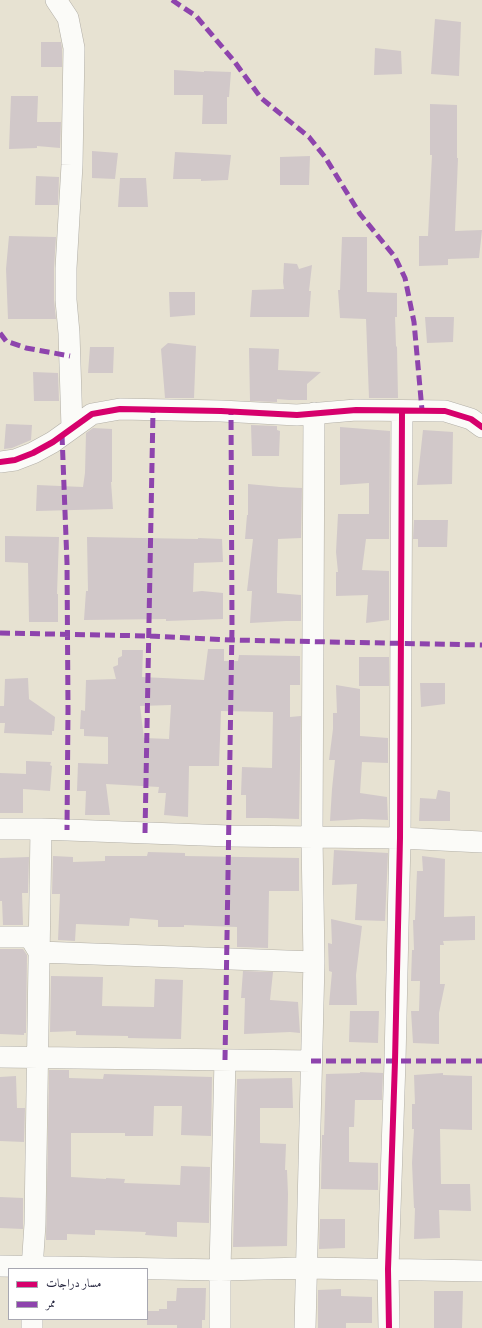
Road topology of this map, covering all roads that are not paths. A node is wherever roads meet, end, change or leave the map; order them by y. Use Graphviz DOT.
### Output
graph roads {
  1 [pos="56,0"];
  2 [pos="402,410"];
  3 [pos="314,413"];
  4 [pos="482,427"];
  5 [pos="72,428"];
  6 [pos="0,462"];
  7 [pos="0,829"];
  8 [pos="41,829"];
  9 [pos="312,837"];
  10 [pos="400,838"];
  11 [pos="482,842"];
  12 [pos="0,937"];
  13 [pos="39,952"];
  14 [pos="314,962"];
  15 [pos="0,1057"];
  16 [pos="37,1057"];
  17 [pos="225,1060"];
  18 [pos="311,1061"];
  19 [pos="0,1266"];
  20 [pos="32,1268"];
  21 [pos="307,1268"];
  22 [pos="148,1269"];
  23 [pos="388,1269"];
  24 [pos="220,1270"];
  25 [pos="482,1271"];
  26 [pos="220,1328"];
  27 [pos="305,1328"];
  28 [pos="389,1328"];
  1 -- 5 [label="street"];
  2 -- 3 [label="street"];
  2 -- 4 [label="street"];
  2 -- 10 [label="street"];
  3 -- 5 [label="street"];
  3 -- 9 [label="street"];
  5 -- 6 [label="street"];
  7 -- 8 [label="street"];
  8 -- 9 [label="street"];
  8 -- 13 [label="street"];
  9 -- 10 [label="street"];
  9 -- 14 [label="street"];
  10 -- 11 [label="street"];
  10 -- 23 [label="street"];
  12 -- 13 [label="street"];
  13 -- 14 [label="street"];
  13 -- 16 [label="street"];
  14 -- 18 [label="street"];
  15 -- 16 [label="street"];
  16 -- 17 [label="street"];
  16 -- 20 [label="street"];
  17 -- 18 [label="street"];
  17 -- 24 [label="street"];
  18 -- 21 [label="street"];
  19 -- 20 [label="street"];
  21 -- 23 [label="street"];
  21 -- 24 [label="street"];
  21 -- 27 [label="street"];
  22 -- 24 [label="street"];
  23 -- 25 [label="street"];
  23 -- 28 [label="street"];
  24 -- 26 [label="street"];
}
